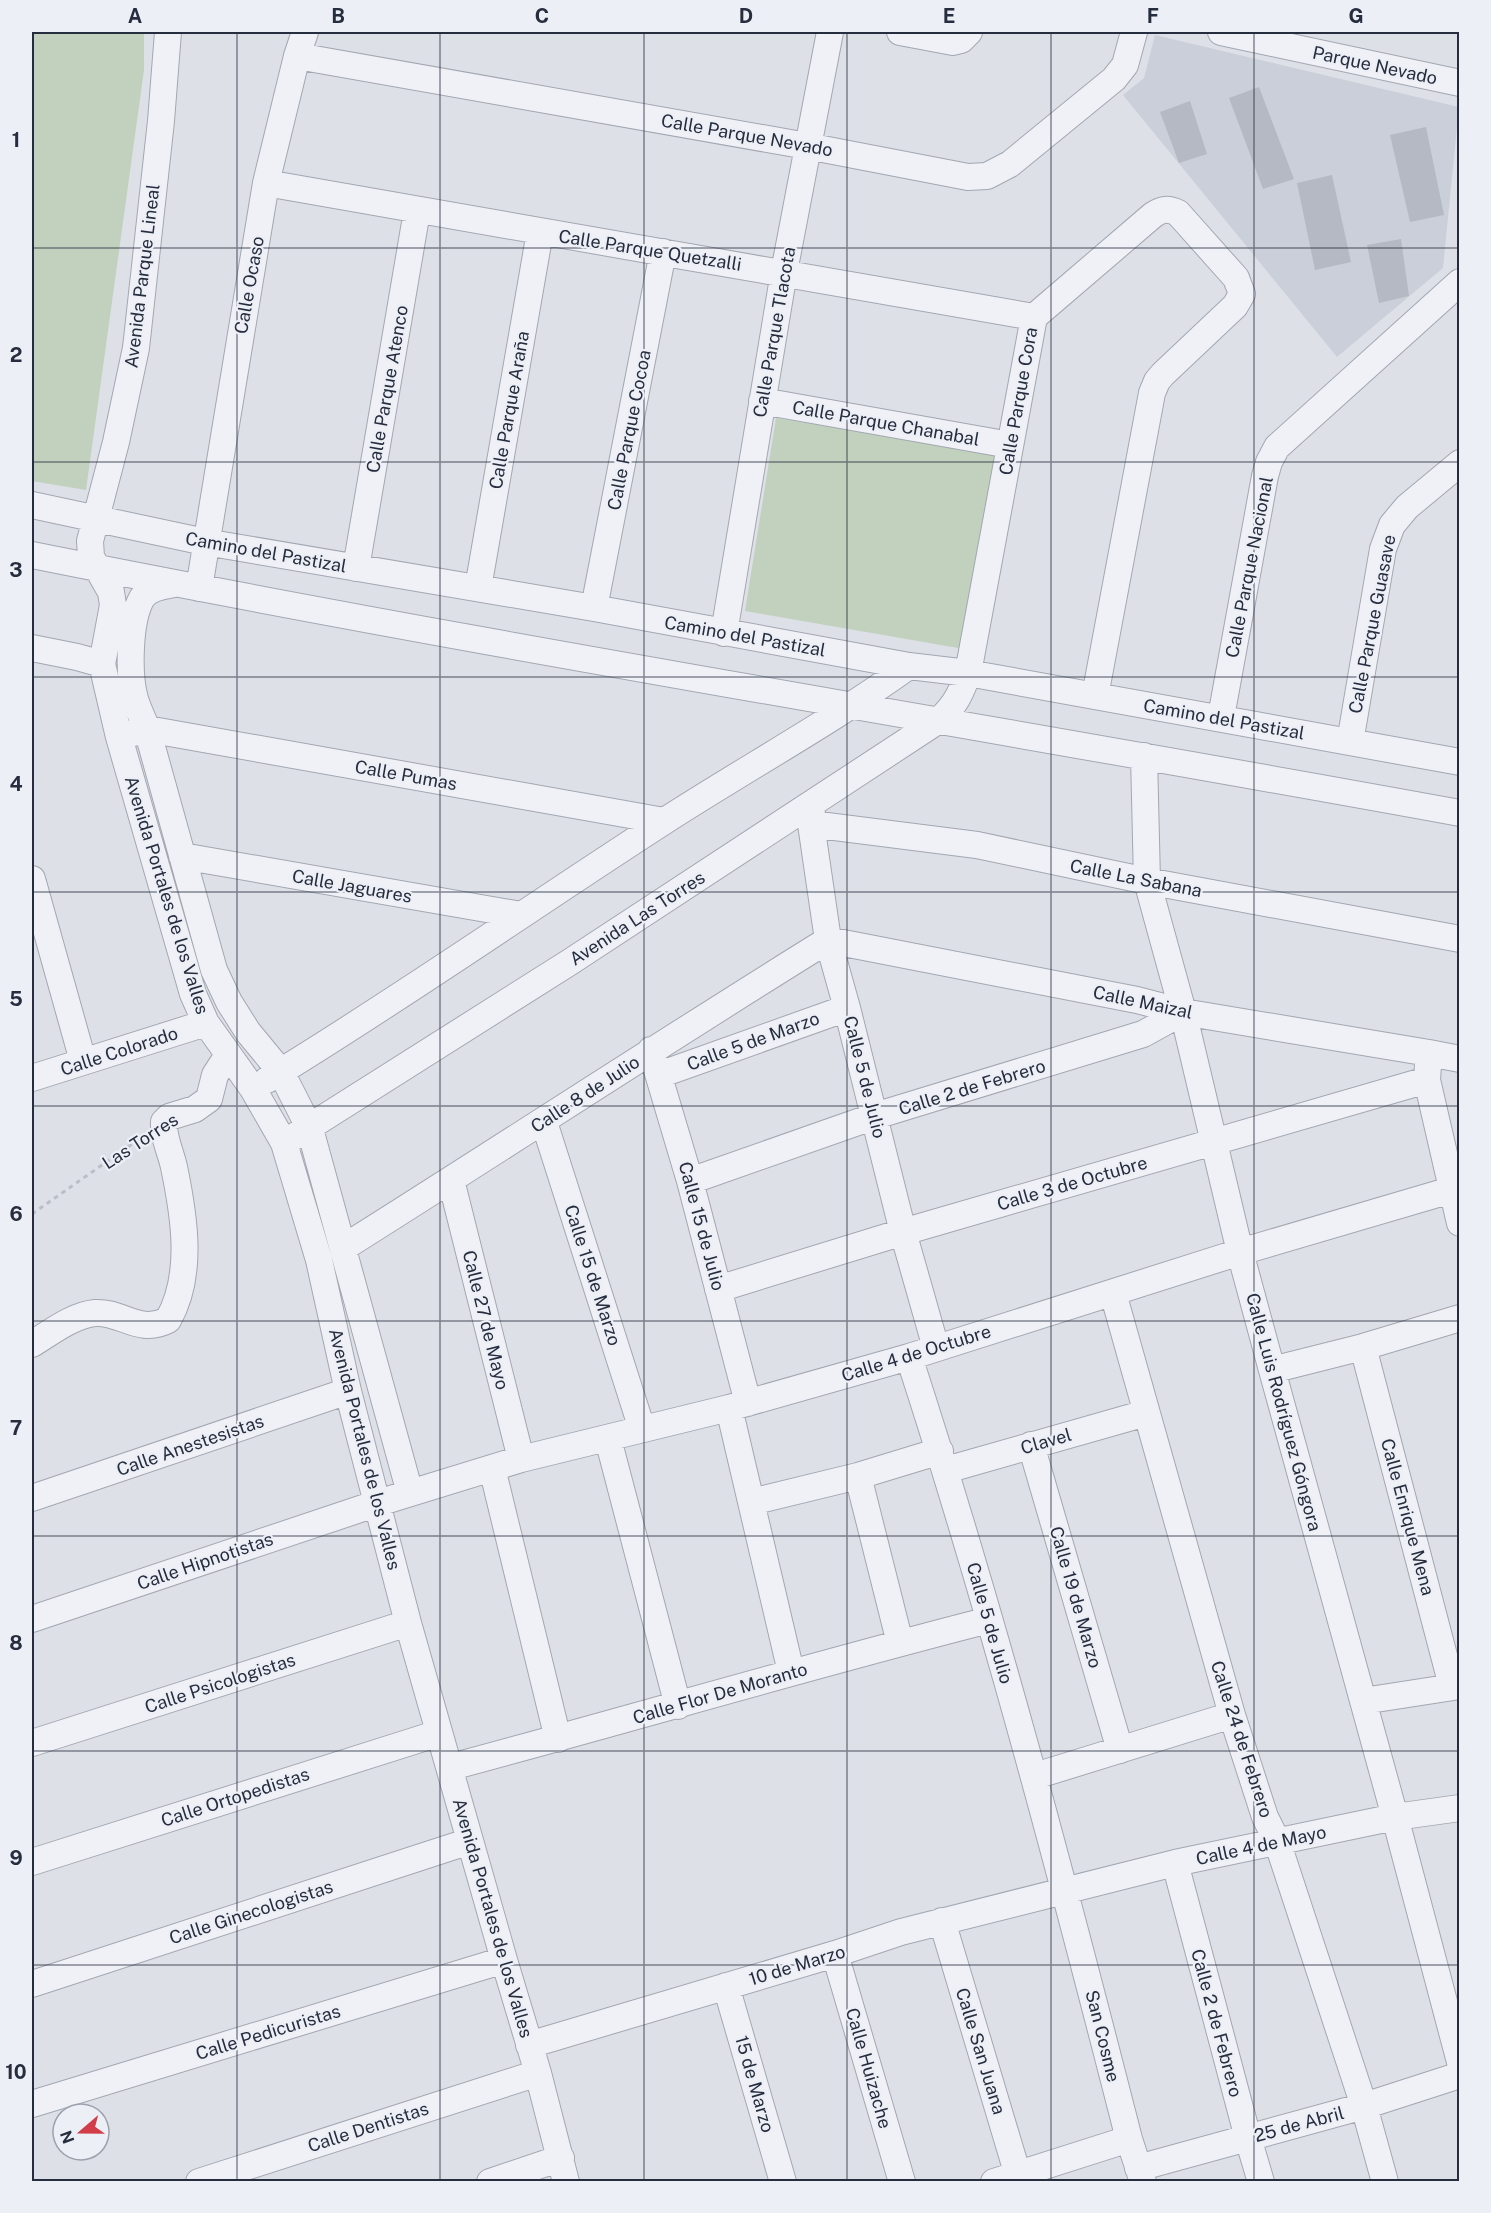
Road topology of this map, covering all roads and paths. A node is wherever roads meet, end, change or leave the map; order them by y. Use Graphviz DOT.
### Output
graph roads {
  1 [pos="168,32"];
  2 [pos="305,32"];
  3 [pos="830,32"];
  4 [pos="900,32"];
  5 [pos="969,32"];
  6 [pos="1134,32"];
  7 [pos="1221,32"];
  8 [pos="297,56"];
  9 [pos="1460,83"];
  10 [pos="807,146"];
  11 [pos="267,183"];
  12 [pos="417,211"];
  13 [pos="540,232"];
  14 [pos="663,252"];
  15 [pos="784,272"];
  16 [pos="1460,282"];
  17 [pos="1034,317"];
  18 [pos="762,401"];
  19 [pos="1010,445"];
  20 [pos="1460,463"];
  21 [pos="32,505"];
  22 [pos="97,518"];
  23 [pos="205,542"];
  24 [pos="32,555"];
  25 [pos="96,568"];
  26 [pos="356,568"];
  27 [pos="188,586"];
  28 [pos="478,588"];
  29 [pos="594,608"];
  30 [pos="724,633"];
  31 [pos="32,648"];
  32 [pos="102,664"];
  33 [pos="909,666"];
  34 [pos="968,673"];
  35 [pos="1095,696"];
  36 [pos="851,705"];
  37 [pos="1221,717"];
  38 [pos="939,720"];
  39 [pos="147,729"];
  40 [pos="118,736"];
  41 [pos="1350,742"];
  42 [pos="1144,756"];
  43 [pos="1460,762"];
  44 [pos="1460,813"];
  45 [pos="811,814"];
  46 [pos="664,821"];
  47 [pos="182,856"];
  48 [pos="32,879"];
  49 [pos="1147,881"];
  50 [pos="521,915"];
  51 [pos="1460,939"];
  52 [pos="828,940"];
  53 [pos="847,1008"];
  54 [pos="1184,1012"];
  55 [pos="206,1023"];
  56 [pos="651,1050"];
  57 [pos="1429,1053"];
  58 [pos="228,1055"];
  59 [pos="1460,1059"];
  60 [pos="83,1062"];
  61 [pos="281,1072"];
  62 [pos="658,1075"];
  63 [pos="32,1078"];
  64 [pos="1427,1080"];
  65 [pos="253,1089"];
  66 [pos="875,1116"];
  67 [pos="164,1122"];
  68 [pos="544,1122"];
  69 [pos="310,1129"];
  70 [pos="1215,1141"];
  71 [pos="284,1143"];
  72 [pos="450,1180"];
  73 [pos="690,1181"];
  74 [pos="1451,1190"];
  75 [pos="32,1214"];
  76 [pos="1460,1223"];
  77 [pos="903,1232"];
  78 [pos="343,1248"];
  79 [pos="1240,1251"];
  80 [pos="718,1289"];
  81 [pos="1113,1293"];
  82 [pos="1460,1318"];
  83 [pos="35,1335"];
  84 [pos="1363,1347"];
  85 [pos="936,1348"];
  86 [pos="909,1358"];
  87 [pos="1272,1370"];
  88 [pos="348,1391"];
  89 [pos="738,1406"];
  90 [pos="1146,1413"];
  91 [pos="642,1429"];
  92 [pos="608,1439"];
  93 [pos="1031,1445"];
  94 [pos="521,1459"];
  95 [pos="943,1460"];
  96 [pos="492,1468"];
  97 [pos="858,1476"];
  98 [pos="410,1493"];
  99 [pos="32,1498"];
  100 [pos="751,1502"];
  101 [pos="378,1503"];
  102 [pos="32,1619"];
  103 [pos="989,1620"];
  104 [pos="408,1623"];
  105 [pos="900,1643"];
  106 [pos="790,1672"];
  107 [pos="1456,1686"];
  108 [pos="1363,1701"];
  109 [pos="678,1706"];
  110 [pos="1232,1715"];
  111 [pos="439,1733"];
  112 [pos="558,1738"];
  113 [pos="32,1743"];
  114 [pos="1120,1750"];
  115 [pos="451,1767"];
  116 [pos="1035,1776"];
  117 [pos="1460,1808"];
  118 [pos="1395,1817"];
  119 [pos="470,1841"];
  120 [pos="1277,1841"];
  121 [pos="32,1862"];
  122 [pos="1175,1863"];
  123 [pos="1065,1890"];
  124 [pos="942,1922"];
  125 [pos="835,1954"];
  126 [pos="504,1960"];
  127 [pos="32,1984"];
  128 [pos="726,1986"];
  129 [pos="529,2045"];
  130 [pos="1460,2061"];
  131 [pos="538,2073"];
  132 [pos="1460,2075"];
  133 [pos="32,2104"];
  134 [pos="1364,2106"];
  135 [pos="1248,2138"];
  136 [pos="1129,2139"];
  137 [pos="563,2170"];
  138 [pos="1140,2175"];
  139 [pos="1010,2179"];
  140 [pos="199,2181"];
  141 [pos="490,2181"];
  142 [pos="783,2181"];
  143 [pos="902,2181"];
  144 [pos="1262,2181"];
  145 [pos="1385,2181"];
  1 -- 22 [label="street, Avenida Parque Lineal"];
  2 -- 8 [label="street, Calle Ocaso"];
  3 -- 10 [label="street, Calle Parque Tlacota"];
  4 -- 5 [label="street"];
  6 -- 10 [label="street, Calle Parque Nevado"];
  7 -- 9 [label="street, Parque Nevado"];
  8 -- 10 [label="street, Calle Parque Nevado"];
  8 -- 11 [label="street, Calle Ocaso"];
  10 -- 15 [label="street, Calle Parque Tlacota"];
  11 -- 12 [label="street, Calle Parque Quetzalli"];
  11 -- 23 [label="street, Calle Ocaso"];
  12 -- 13 [label="street, Calle Parque Quetzalli"];
  12 -- 26 [label="street, Calle Parque Atenco"];
  13 -- 14 [label="street, Calle Parque Quetzalli"];
  13 -- 28 [label="street, Calle Parque Araña"];
  14 -- 15 [label="street, Calle Parque Quetzalli"];
  14 -- 29 [label="street, Calle Parque Cocoa"];
  15 -- 17 [label="street, Calle Parque Quetzalli"];
  15 -- 18 [label="street, Calle Parque Tlacota"];
  16 -- 37 [label="street, Calle Parque Nacional"];
  17 -- 19 [label="street, Calle Parque Cora"];
  17 -- 35 [label="street, Calle Parque Cora"];
  18 -- 19 [label="street, Calle Parque Chanabal"];
  18 -- 30 [label="street, Calle Parque Tlacota"];
  19 -- 34 [label="street, Calle Parque Cora"];
  20 -- 41 [label="street, Calle Parque Guasave"];
  21 -- 22 [label="street, Camino del Pastizal"];
  22 -- 23 [label="street, Camino del Pastizal"];
  22 -- 25 [label="street, Avenida Parque Lineal"];
  23 -- 26 [label="street, Camino del Pastizal"];
  23 -- 27 [label="street, Calle Ocaso"];
  24 -- 25 [label="street"];
  25 -- 27 [label="street"];
  25 -- 32 [label="street, Avenida Parque Lineal"];
  26 -- 28 [label="street, Camino del Pastizal"];
  27 -- 36 [label="street"];
  27 -- 39 [label="street, Avenida Portales de los Valles"];
  28 -- 29 [label="street, Camino del Pastizal"];
  29 -- 30 [label="street, Camino del Pastizal"];
  30 -- 33 [label="street, Camino del Pastizal"];
  31 -- 32 [label="street"];
  32 -- 40 [label="street, Avenida Portales de los Valles"];
  33 -- 34 [label="street, Camino del Pastizal"];
  33 -- 36 [label="street"];
  34 -- 35 [label="street, Camino del Pastizal"];
  34 -- 38 [label="street, Avenida Las Torres"];
  35 -- 37 [label="street, Camino del Pastizal"];
  36 -- 38 [label="street"];
  36 -- 46 [label="street"];
  37 -- 41 [label="street, Camino del Pastizal"];
  38 -- 42 [label="street"];
  38 -- 45 [label="street, Avenida Las Torres"];
  39 -- 40 [label="street"];
  39 -- 46 [label="street, Calle Pumas"];
  39 -- 47 [label="street, Avenida Portales de los Valles"];
  40 -- 55 [label="street, Avenida Portales de los Valles"];
  41 -- 43 [label="street, Camino del Pastizal"];
  42 -- 44 [label="street"];
  42 -- 49 [label="street, Calle Luis Rodríguez Góngora"];
  45 -- 49 [label="street, Calle La Sabana"];
  45 -- 52 [label="street, Calle 5 de Julio"];
  45 -- 69 [label="street, Avenida Las Torres"];
  46 -- 50 [label="street"];
  47 -- 50 [label="street, Calle Jaguares"];
  47 -- 61 [label="street, Avenida Portales de los Valles"];
  48 -- 60 [label="street"];
  49 -- 51 [label="street, Calle La Sabana"];
  49 -- 54 [label="street, Calle Luis Rodríguez Góngora"];
  50 -- 61 [label="street"];
  52 -- 53 [label="street, Calle 5 de Julio"];
  52 -- 54 [label="street, Calle Maizal"];
  52 -- 56 [label="street, Calle 8 de Julio"];
  53 -- 62 [label="street, Calle 5 de Marzo"];
  53 -- 66 [label="street, Calle 5 de Julio"];
  54 -- 57 [label="street, Calle Maizal"];
  54 -- 66 [label="street, Calle 2 de Febrero"];
  54 -- 70 [label="street, Calle Luis Rodríguez Góngora"];
  55 -- 58 [label="street, Avenida Portales de los Valles"];
  55 -- 60 [label="street, Calle Colorado"];
  56 -- 62 [label="street, Calle 15 de Julio"];
  56 -- 68 [label="street, Calle 8 de Julio"];
  57 -- 59 [label="street, Calle Maizal"];
  57 -- 64 [label="street"];
  58 -- 65 [label="street, Avenida Portales de los Valles"];
  58 -- 67 [label="street, Las Torres"];
  60 -- 63 [label="street, Calle Colorado"];
  61 -- 65 [label="street"];
  61 -- 69 [label="street, Avenida Portales de los Valles"];
  62 -- 73 [label="street, Calle 15 de Julio"];
  64 -- 70 [label="street, Calle 3 de Octubre"];
  64 -- 74 [label="street"];
  65 -- 71 [label="street, Avenida Portales de los Valles"];
  66 -- 73 [label="street, Calle 2 de Febrero"];
  66 -- 77 [label="street, Calle 5 de Julio"];
  67 -- 75 [label="path, Las Torres"];
  67 -- 83 [label="street"];
  68 -- 72 [label="street, Calle 8 de Julio"];
  68 -- 91 [label="street, Calle 15 de Marzo"];
  69 -- 71 [label="street, Avenida Las Torres"];
  69 -- 78 [label="street, Avenida Portales de los Valles"];
  70 -- 77 [label="street, Calle 3 de Octubre"];
  70 -- 79 [label="street, Calle Luis Rodríguez Góngora"];
  71 -- 88 [label="street, Avenida Portales de los Valles"];
  72 -- 78 [label="street, Calle 8 de Julio"];
  72 -- 94 [label="street, Calle 27 de Mayo"];
  73 -- 80 [label="street, Calle 15 de Julio"];
  74 -- 76 [label="street"];
  74 -- 79 [label="street, Calle 4 de Octubre"];
  77 -- 80 [label="street, Calle 3 de Octubre"];
  77 -- 85 [label="street, Calle 5 de Julio"];
  78 -- 98 [label="street, Avenida Portales de los Valles"];
  79 -- 81 [label="street, Calle 4 de Octubre"];
  79 -- 87 [label="street, Calle Luis Rodríguez Góngora"];
  80 -- 89 [label="street, Calle 15 de Julio"];
  81 -- 85 [label="street, Calle 4 de Octubre"];
  81 -- 90 [label="street, Calle 24 de Febrero"];
  82 -- 84 [label="street"];
  84 -- 87 [label="street"];
  84 -- 107 [label="street, Calle Enrique Mena"];
  85 -- 86 [label="street, Calle 4 de Octubre"];
  86 -- 89 [label="street, Calle 4 de Octubre"];
  86 -- 95 [label="street, Calle 5 de Julio"];
  87 -- 108 [label="street, Calle Luis Rodríguez Góngora"];
  88 -- 99 [label="street, Calle Anestesistas"];
  88 -- 101 [label="street, Avenida Portales de los Valles"];
  89 -- 91 [label="street, Calle 4 de Octubre"];
  89 -- 100 [label="street, Calle 15 de Julio"];
  90 -- 93 [label="street, Clavel"];
  90 -- 110 [label="street, Calle 24 de Febrero"];
  91 -- 92 [label="street, Calle 4 de Octubre"];
  92 -- 94 [label="street, Calle 4 de Octubre"];
  92 -- 109 [label="street"];
  93 -- 95 [label="street, Clavel"];
  93 -- 114 [label="street, Calle 19 de Marzo"];
  94 -- 96 [label="street, Calle 4 de Octubre"];
  95 -- 97 [label="street, Clavel"];
  95 -- 103 [label="street, Calle 5 de Julio"];
  96 -- 98 [label="street, Calle 4 de Octubre"];
  96 -- 112 [label="street"];
  97 -- 100 [label="street, Clavel"];
  97 -- 105 [label="street"];
  98 -- 101 [label="street, Calle 4 de Octubre"];
  100 -- 106 [label="street, Calle 15 de Julio"];
  101 -- 102 [label="street, Calle Hipnotistas"];
  101 -- 104 [label="street, Avenida Portales de los Valles"];
  103 -- 105 [label="street, Calle Flor De Moranto"];
  103 -- 116 [label="street, Calle 5 de Julio"];
  104 -- 111 [label="street, Avenida Portales de los Valles"];
  104 -- 113 [label="street, Calle Psicologistas"];
  105 -- 106 [label="street, Calle Flor De Moranto"];
  106 -- 109 [label="street, Calle Flor De Moranto"];
  107 -- 108 [label="street"];
  108 -- 118 [label="street, Calle Luis Rodríguez Góngora"];
  109 -- 112 [label="street, Calle Flor De Moranto"];
  110 -- 114 [label="street"];
  110 -- 120 [label="street, Calle 24 de Febrero"];
  111 -- 115 [label="street, Avenida Portales de los Valles"];
  111 -- 121 [label="street, Calle Ortopedistas"];
  112 -- 115 [label="street, Calle Flor De Moranto"];
  114 -- 116 [label="street"];
  115 -- 119 [label="street, Avenida Portales de los Valles"];
  116 -- 123 [label="street, Calle 5 de Julio"];
  117 -- 118 [label="street, Calle 4 de Mayo"];
  118 -- 120 [label="street, Calle 4 de Mayo"];
  118 -- 130 [label="street, Calle Luis Rodríguez Góngora"];
  119 -- 126 [label="street, Avenida Portales de los Valles"];
  119 -- 127 [label="street, Calle Ginecologistas"];
  120 -- 122 [label="street, Calle 4 de Mayo"];
  120 -- 134 [label="street, Calle 24 de Febrero"];
  122 -- 123 [label="street, Calle 4 de Mayo"];
  122 -- 135 [label="street, Calle 2 de Febrero"];
  123 -- 124 [label="street, 10 de Marzo"];
  123 -- 136 [label="street, San Cosme"];
  124 -- 125 [label="street, 10 de Marzo"];
  124 -- 139 [label="street, Calle San Juana"];
  125 -- 128 [label="street, 10 de Marzo"];
  125 -- 143 [label="street, Calle Huizache"];
  126 -- 129 [label="street, Avenida Portales de los Valles"];
  126 -- 133 [label="street, Calle Pedicuristas"];
  128 -- 129 [label="street, 10 de Marzo"];
  128 -- 142 [label="street, 15 de Marzo"];
  129 -- 131 [label="street, Avenida Portales de los Valles"];
  131 -- 137 [label="street, Avenida Portales de los Valles"];
  131 -- 140 [label="street, Calle Dentistas"];
  132 -- 134 [label="street, 25 de Abril"];
  134 -- 135 [label="street, 25 de Abril"];
  134 -- 145 [label="street, Calle 24 de Febrero"];
  135 -- 138 [label="street, 25 de Abril"];
  135 -- 144 [label="street, Calle 2 de Febrero"];
  136 -- 138 [label="street, San Cosme"];
  136 -- 139 [label="street"];
  137 -- 141 [label="street"];
}
